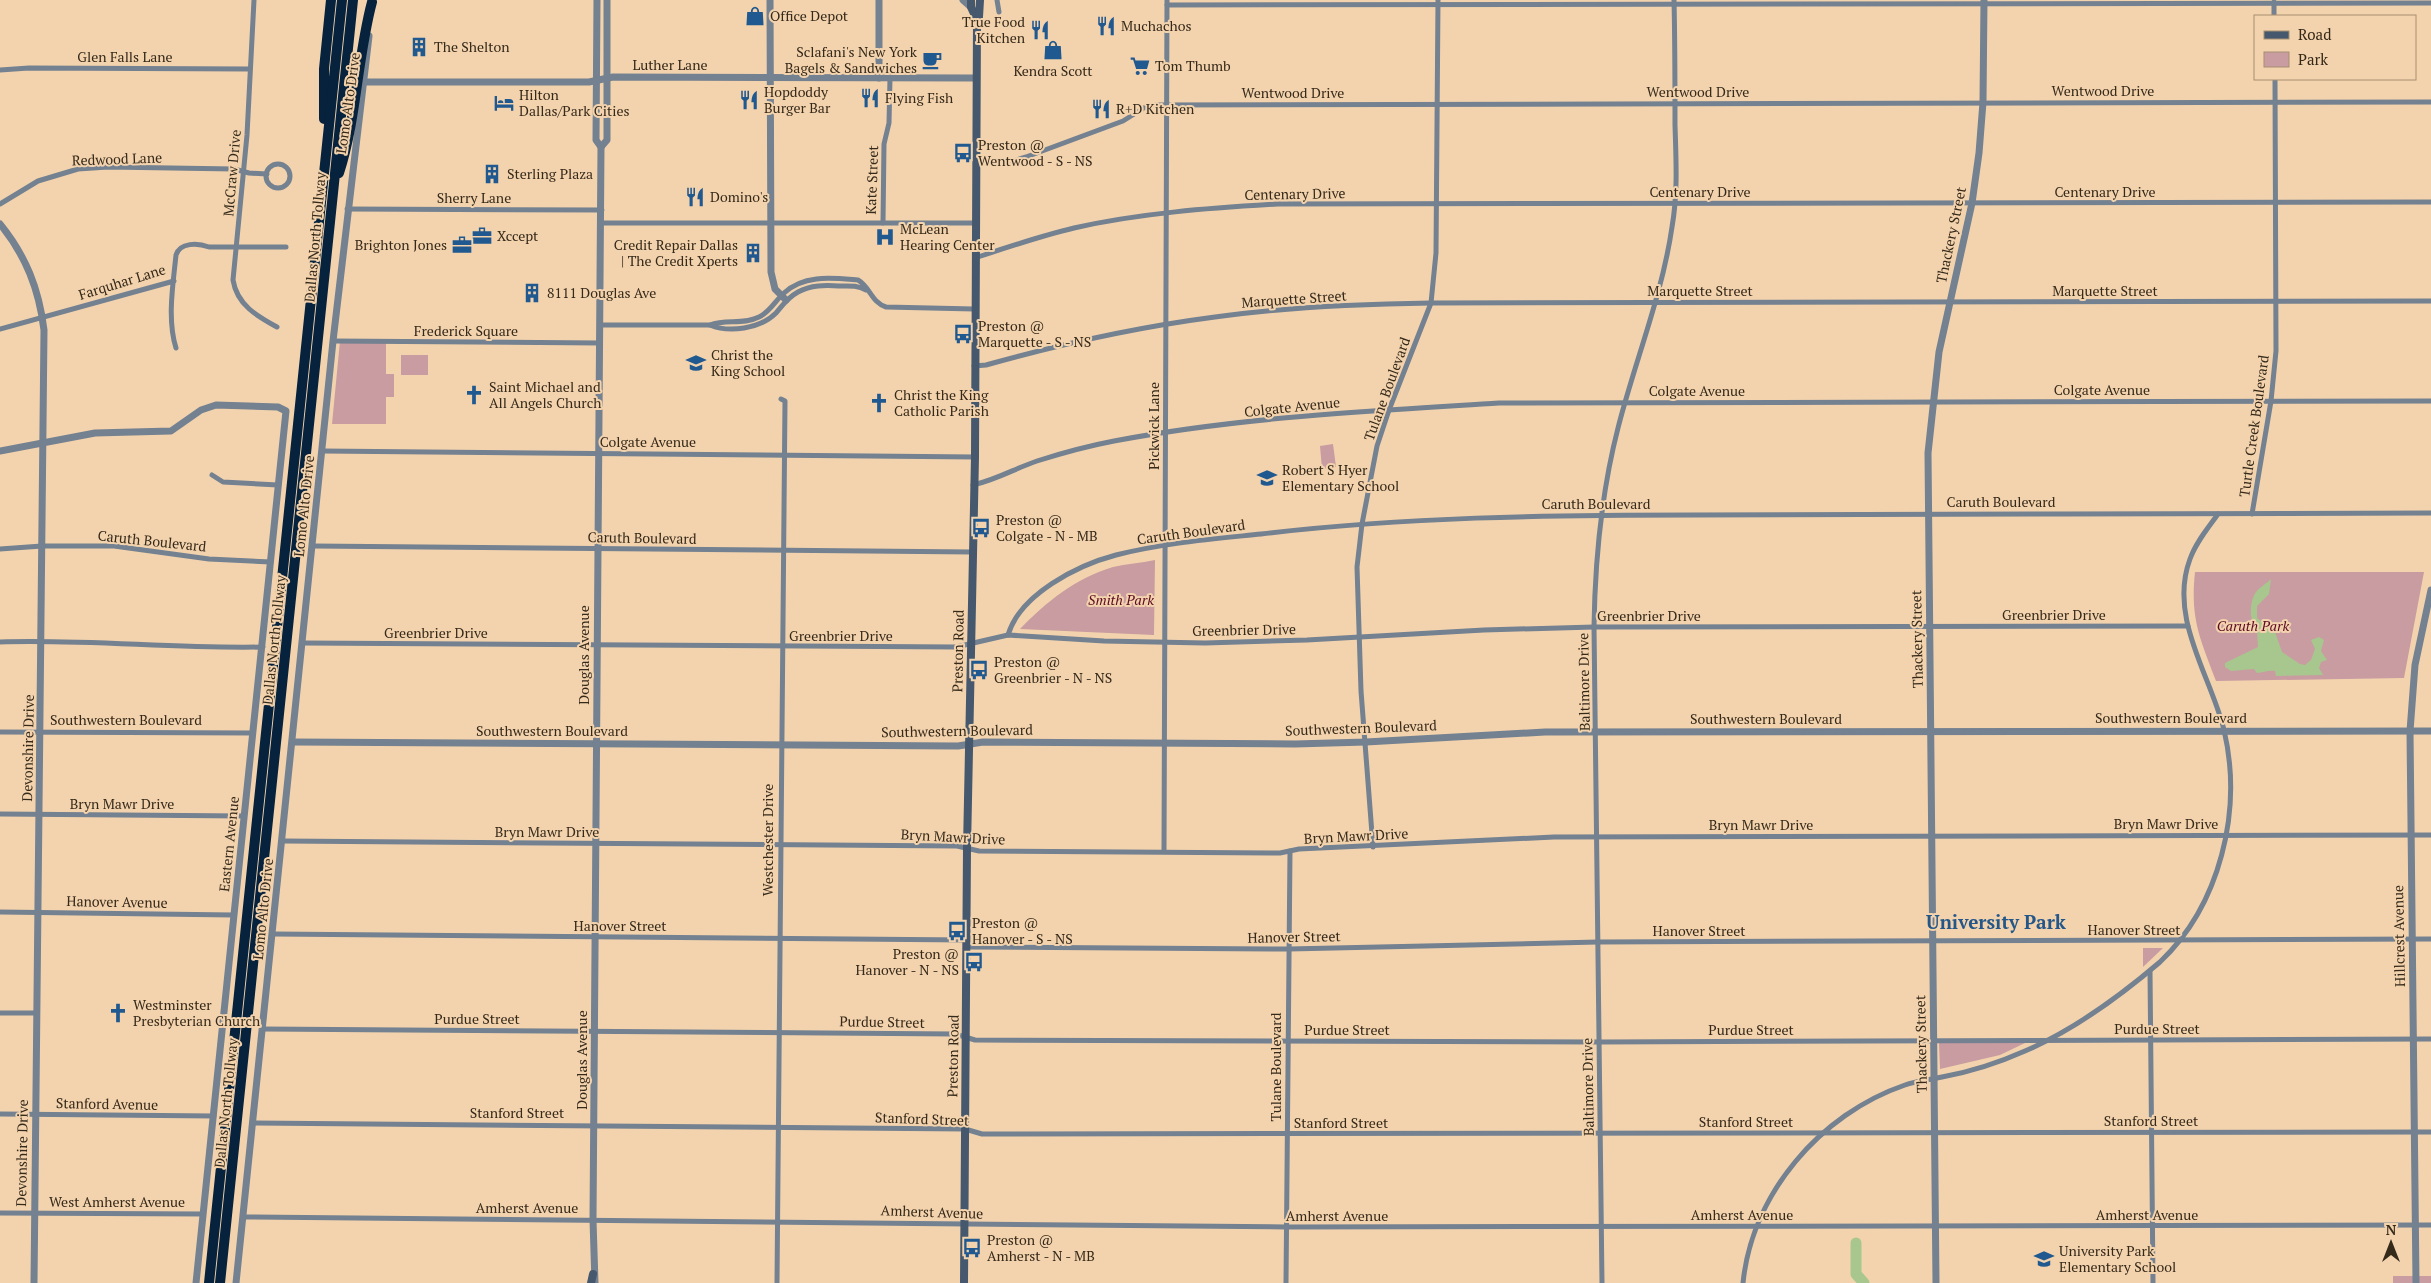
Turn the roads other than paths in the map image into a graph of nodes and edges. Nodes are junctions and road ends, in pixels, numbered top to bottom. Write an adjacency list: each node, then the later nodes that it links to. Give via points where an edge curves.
1 (254, 0): 25 (street, McCraw Drive)
2 (331, 0): 43 (highway, via 323,86)
3 (342, 0): 43 (highway, Dallas North Tollway)
4 (353, 0): 46 (highway, Dallas North Tollway)
5 (597, 0): 6 (street); 21 (street, Douglas Avenue)
6 (608, 0): 22 (street, Douglas Avenue)
7 (770, 0): 27 (street)
8 (879, 0): 28 (street)
9 (963, 0): 17 (street)
10 (980, 0): 24 (main road, Preston Road)
11 (998, 0): 20 (street)
12 (372, 1): 34 (street, Lomo Alto Drive); 46 (highway, via 364,29 343,160)
13 (1438, 2): 14 (street); 18 (street); 39 (street, Tulane Boulevard)
14 (1674, 2): 15 (street); 37 (street, Baltimore Drive)
15 (1984, 2): 16 (street); 35 (street, Thackery Street)
16 (2274, 2): 19 (street); 23 (street)
17 (971, 3): 24 (main road, Preston Road)
18 (1167, 3): 40 (street, Pickwick Lane)
19 (2431, 3)
20 (999, 12)
21 (596, 15): 22 (street); 33 (street, Douglas Avenue)
22 (607, 15): 31 (street, Douglas Avenue)
23 (2274, 15)
24 (978, 16): 30 (main road, Preston Road)
25 (249, 69): 26 (street, Glen Falls Lane); 44 (street, McCraw Drive)
26 (0, 70)
27 (770, 78): 28 (street, Luther Lane); 31 (street, Luther Lane); 57 (street)
28 (879, 78): 29 (street, Luther Lane)
29 (890, 78): 30 (street, Luther Lane); 58 (street, Kate Street, via 889,123 884,144)
30 (976, 78): 42 (main road, Preston Road)
31 (607, 79): 33 (street, Luther Lane); 41 (street, Douglas Avenue, via 607,140)
32 (2275, 80): 38 (street, Turtle Creek Boulevard)
33 (596, 81): 34 (street, Luther Lane); 41 (street, Douglas Avenue, via 596,140)
34 (364, 82): 53 (street, Lomo Alto Drive)
35 (1983, 102): 37 (street, Wentwood Drive); 38 (street, Wentwood Drive); 50 (street, Thackery Street)
36 (2431, 102): 38 (street, Wentwood Drive)
37 (1675, 103): 39 (street, Wentwood Drive); 49 (street, Baltimore Drive)
38 (2275, 103): 47 (street, Turtle Creek Boulevard)
39 (1437, 104): 40 (street, Wentwood Drive); 52 (street, Tulane Boulevard)
40 (1167, 105): 42 (street, Wentwood Drive, via 1146,106 1123,121 1010,162); 55 (street, Pickwick Lane)
41 (602, 147): 54 (street, Douglas Avenue)
42 (976, 163): 59 (main road, Preston Road)
43 (324, 164): 217 (highway, Dallas North Tollway)
44 (243, 172): 45 (street, Redwood Lane); 51 (street, Redwood Lane, via 234,169 78,169 38,181); 61 (street, McCraw Drive)
45 (267, 174): 45 (street, via 275,163 285,164 289,174 287,184 282,188 273,187)
46 (332, 193): 218 (highway, Dallas North Tollway)
47 (2276, 202): 48 (street, Centenary Drive); 50 (street, Centenary Drive); 71 (street, Turtle Creek Boulevard)
48 (2431, 202)
49 (1675, 203): 50 (street, Centenary Drive); 52 (street, Centenary Drive); 73 (street, Baltimore Drive)
50 (1972, 203): 70 (street, Thackery Street)
51 (0, 204)
52 (1437, 204): 55 (street, Centenary Drive, via 1278,204); 72 (street, Tulane Boulevard)
53 (347, 209): 54 (street, Sherry Lane); 80 (street, Lomo Alto Drive)
54 (602, 210): 56 (street, Douglas Avenue)
55 (1167, 214): 63 (street, Centenary Drive, via 1075,228); 76 (street, Pickwick Lane)
56 (602, 223): 57 (street); 77 (street, Douglas Avenue)
57 (771, 223): 58 (street); 68 (street, via 772,282)
58 (883, 223): 59 (street)
59 (975, 223): 63 (main road, Preston Road)
60 (0, 224): 75 (street, Devonshire Drive, via 30,271)
61 (236, 246): 62 (street, Farquhar Lane); 64 (street, Farquhar Lane, via 185,245 176,255); 78 (street, McCraw Drive, via 233,269 235,293 252,311)
62 (286, 247)
63 (974, 258): 74 (main road, Preston Road)
64 (174, 281): 75 (street, Farquhar Lane); 82 (street, via 171,334)
65 (803, 282): 66 (street); 67 (street, via 812,279 858,280); 68 (street)
66 (805, 288): 67 (street, via 855,286); 68 (street)
67 (866, 290): 74 (street, via 880,305 895,309)
68 (784, 298): 77 (street, via 770,318 754,326)
69 (2431, 301): 71 (street, Marquette Street)
70 (1949, 302): 71 (street, Marquette Street); 73 (street, Marquette Street); 87 (street, Thackery Street)
71 (2277, 302): 85 (street, Turtle Creek Boulevard)
72 (1430, 303): 73 (street, Marquette Street); 76 (street, Marquette Street, via 1278,310); 89 (street, Tulane Boulevard)
73 (1656, 303): 88 (street, Baltimore Drive)
74 (974, 309): 83 (main road, Preston Road)
75 (42, 318): 79 (street, Farquhar Lane); 91 (street, Devonshire Drive)
76 (1166, 324): 83 (street, Marquette Street); 90 (street, Pickwick Lane)
77 (600, 325): 81 (street, Douglas Avenue)
78 (278, 327)
79 (0, 329)
80 (333, 341): 81 (street, Frederick Square); 93 (street, Lomo Alto Drive)
81 (600, 343): 94 (street, Douglas Avenue)
82 (176, 348)
83 (974, 366): 96 (main road, Preston Road)
84 (781, 399): 95 (street, Westchester Drive, via 785,401)
85 (2271, 401): 86 (street, Colgate Avenue); 87 (street, Colgate Avenue); 103 (street, Turtle Creek Boulevard)
86 (2431, 401)
87 (1932, 402): 88 (street, Colgate Avenue); 101 (street, Thackery Street)
88 (1625, 403): 89 (street, Colgate Avenue, via 1499,403); 104 (street, Baltimore Drive)
89 (1389, 410): 90 (street, Colgate Avenue, via 1279,419); 105 (street, Tulane Boulevard, via 1377,446)
90 (1166, 434): 99 (street, Colgate Avenue, via 1072,451); 108 (street, Pickwick Lane)
91 (42, 442): 92 (street); 98 (street, Eastern Avenue, via 95,433 171,431 201,410 216,405 284,409); 106 (street, Devonshire Drive)
92 (0, 451)
93 (322, 451): 94 (street, Colgate Avenue); 107 (street, Lomo Alto Drive)
94 (599, 453): 95 (street, Colgate Avenue); 109 (street, Douglas Avenue)
95 (784, 454): 96 (street, Colgate Avenue); 111 (street, Westchester Drive)
96 (974, 456): 99 (main road, Preston Road)
97 (212, 475): 98 (street, via 223,482)
98 (278, 485): 113 (street, Eastern Avenue)
99 (973, 485): 112 (main road, Preston Road)
100 (2431, 513): 103 (street)
101 (1927, 514): 102 (street, Caruth Boulevard); 104 (street, Caruth Boulevard); 116 (street, Thackery Street)
102 (2218, 514): 103 (street, Turtle Creek Boulevard); 117 (street, via 2195,548 2186,571)
103 (2252, 514)
104 (1601, 515): 105 (street, Caruth Boulevard, via 1440,518); 118 (street, Baltimore Drive)
105 (1362, 524): 108 (street, Caruth Boulevard); 120 (street, Tulane Boulevard, via 1356,586)
106 (42, 546): 110 (street, Caruth Boulevard); 113 (street, Caruth Boulevard, via 114,546 210,559); 121 (street, Devonshire Drive)
107 (313, 546): 109 (street, Caruth Boulevard); 123 (street, Lomo Alto Drive)
108 (1165, 546): 119 (street, Caruth Boulevard, via 1114,556 1070,572 1025,607 1015,618); 124 (street, Pickwick Lane)
109 (597, 548): 111 (street, Caruth Boulevard); 126 (street, Douglas Avenue)
110 (0, 549)
111 (783, 550): 112 (street, Caruth Boulevard); 128 (street, Westchester Drive)
112 (972, 552): 125 (main road, Preston Road)
113 (271, 562): 127 (street, Eastern Avenue)
114 (2431, 590): 115 (street, Hillcrest Avenue)
115 (2427, 624): 130 (street, Hillcrest Avenue, via 2413,678)
116 (1929, 626): 117 (street, Greenbrier Drive); 118 (street, Greenbrier Drive); 135 (street, Thackery Street)
117 (2188, 626): 129 (street)
118 (1594, 627): 120 (street, Greenbrier Drive); 134 (street, Baltimore Drive)
119 (1008, 635): 124 (street, Greenbrier Drive); 125 (street, Greenbrier Drive)
120 (1358, 637): 124 (street, Greenbrier Drive); 139 (street, Tulane Boulevard)
121 (42, 641): 122 (street); 127 (street, via 192,648); 133 (street, Devonshire Drive)
122 (0, 642)
123 (303, 643): 126 (street, Greenbrier Drive); 137 (street, Lomo Alto Drive)
124 (1165, 643): 138 (street, Pickwick Lane)
125 (970, 644): 128 (street, Greenbrier Drive, via 956,648); 141 (main road, Preston Road)
126 (597, 645): 128 (street, Greenbrier Drive); 140 (street, Douglas Avenue)
127 (263, 647): 136 (street, Eastern Avenue)
128 (782, 647): 142 (street, Westchester Drive)
129 (2224, 731): 130 (street, Southwestern Boulevard); 135 (street, Southwestern Boulevard); 147 (street, via 2230,783)
130 (2410, 731): 131 (street, Southwestern Boulevard); 148 (street, Hillcrest Avenue)
131 (2431, 731)
132 (0, 732): 133 (street, Southwestern Boulevard)
133 (41, 732): 136 (street, Southwestern Boulevard); 144 (street, Devonshire Drive)
134 (1596, 732): 135 (street, Southwestern Boulevard); 139 (street, Southwestern Boulevard); 150 (street, Baltimore Drive)
135 (1930, 732): 146 (street, Thackery Street)
136 (253, 733): 145 (street, Eastern Avenue)
137 (292, 742): 140 (street, Southwestern Boulevard); 151 (street, Lomo Alto Drive)
138 (1164, 742): 139 (street, Southwestern Boulevard); 141 (street, Southwestern Boulevard); 156 (street, Pickwick Lane)
139 (1366, 742): 154 (street, Tulane Boulevard)
140 (596, 743): 142 (street, Southwestern Boulevard); 152 (street, Douglas Avenue)
141 (970, 744): 142 (street, Southwestern Boulevard); 155 (main road, Preston Road)
142 (781, 745): 153 (street, Westchester Drive)
143 (0, 814): 144 (street, Bryn Mawr Drive)
144 (39, 815): 145 (street, Bryn Mawr Drive); 159 (street, Devonshire Drive)
145 (244, 816): 160 (street, Eastern Avenue)
146 (1931, 836): 147 (street, Bryn Mawr Drive); 150 (street, Bryn Mawr Drive); 168 (street, Thackery Street)
147 (2226, 836): 148 (street, Bryn Mawr Drive); 166 (street, via 2210,889)
148 (2411, 836): 149 (street, Bryn Mawr Drive); 164 (street, Hillcrest Avenue)
149 (2431, 836)
150 (1596, 837): 154 (street, Bryn Mawr Drive, via 1515,838); 167 (street, Baltimore Drive)
151 (283, 841): 152 (street, Bryn Mawr Drive); 161 (street, Lomo Alto Drive)
152 (596, 843): 153 (street, Bryn Mawr Drive); 162 (street, Douglas Avenue)
153 (780, 845): 155 (street, Bryn Mawr Drive); 163 (street, Westchester Drive)
154 (1373, 847): 157 (street, Bryn Mawr Drive)
155 (967, 848): 156 (street, Bryn Mawr Drive); 169 (main road, Preston Road)
156 (1164, 851): 157 (street, Bryn Mawr Drive)
157 (1290, 851): 170 (street, Tulane Boulevard)
158 (0, 912): 159 (street, Hanover Avenue)
159 (39, 912): 160 (street, Hanover Avenue); 173 (street, Devonshire Drive)
160 (234, 915): 188 (street, Eastern Avenue)
161 (273, 934): 162 (street, Hanover Street); 174 (street, Lomo Alto Drive)
162 (595, 937): 163 (street, Hanover Street); 175 (street, Douglas Avenue)
163 (780, 938): 169 (street, Hanover Street); 176 (street, Westchester Drive)
164 (2412, 939): 165 (street, Hanover Street); 166 (street, Hanover Street); 179 (street, Hillcrest Avenue)
165 (2431, 939)
166 (2180, 941): 168 (street, Hanover Street); 171 (street)
167 (1598, 942): 168 (street, Hanover Street); 170 (street, Hanover Street); 184 (street, Baltimore Drive)
168 (1932, 943): 178 (street, Thackery Street)
169 (967, 944): 170 (street, Hanover Street); 177 (main road, Preston Road)
170 (1289, 949): 183 (street, Tulane Boulevard)
171 (2150, 971): 181 (street, via 2096,1012); 182 (street)
172 (0, 1013): 173 (street)
173 (37, 1013): 187 (street, Devonshire Drive)
174 (263, 1029): 175 (street, Purdue Street); 189 (street, Lomo Alto Drive)
175 (595, 1031): 176 (street, Purdue Street); 190 (street, Douglas Avenue)
176 (779, 1033): 177 (street, Purdue Street, via 955,1034); 191 (street, Westchester Drive)
177 (966, 1037): 183 (street, Purdue Street, via 975,1040); 192 (main road, Preston Road)
178 (1933, 1039): 181 (street, Purdue Street); 184 (street, Purdue Street); 185 (street, Thackery Street)
179 (2413, 1039): 180 (street, Purdue Street); 182 (street, Purdue Street); 193 (street, Hillcrest Avenue)
180 (2431, 1039)
181 (2048, 1040): 182 (street, Purdue Street); 185 (street, via 1987,1066)
182 (2150, 1040): 197 (street)
183 (1288, 1042): 184 (street, Purdue Street); 198 (street, Tulane Boulevard)
184 (1599, 1042): 199 (street, Baltimore Drive)
185 (1934, 1078): 195 (street, via 1884,1094); 196 (street, Thackery Street)
186 (0, 1114): 187 (street, Stanford Avenue)
187 (35, 1115): 188 (street, Stanford Avenue); 201 (street, Devonshire Drive)
188 (214, 1116): 202 (street, Eastern Avenue)
189 (252, 1123): 190 (street, Stanford Street); 203 (street, Lomo Alto Drive)
190 (594, 1125): 191 (street, Stanford Street); 204 (street, Douglas Avenue)
191 (778, 1127): 192 (street, Stanford Street); 205 (street, Westchester Drive)
192 (965, 1129): 198 (street, Stanford Street, via 982,1134); 206 (main road, Preston Road)
193 (2414, 1132): 194 (street, Stanford Street); 197 (street, Stanford Street); 207 (street, Hillcrest Avenue)
194 (2431, 1132)
195 (1822, 1133): 196 (street, Stanford Street); 199 (street, Stanford Street); 209 (street, via 1782,1180)
196 (1934, 1133): 197 (street, Stanford Street); 210 (street, Thackery Street)
197 (2152, 1133): 211 (street)
198 (1288, 1134): 199 (street, Stanford Street); 212 (street, Tulane Boulevard)
199 (1600, 1134): 213 (street, Baltimore Drive)
200 (0, 1213): 201 (street, West Amherst Avenue)
201 (34, 1213): 202 (street, West Amherst Avenue); 215 (street, Devonshire Drive)
202 (203, 1214): 216 (street, Eastern Avenue)
203 (243, 1217): 204 (street, Amherst Avenue); 219 (street, Lomo Alto Drive)
204 (593, 1220): 205 (street, Amherst Avenue); 214 (street, Douglas Avenue)
205 (778, 1221): 206 (street, Amherst Avenue); 221 (street, Westchester Drive)
206 (964, 1224): 212 (street, Amherst Avenue); 222 (main road, Preston Road)
207 (2415, 1225): 208 (street, Amherst Avenue); 211 (street, Amherst Avenue); 228 (street, Hillcrest Avenue)
208 (2431, 1225)
209 (1758, 1226): 210 (street, Amherst Avenue); 213 (street, Amherst Avenue); 225 (street)
210 (1936, 1226): 211 (street, Amherst Avenue); 226 (street, Thackery Street)
211 (2152, 1226): 227 (street)
212 (1287, 1227): 213 (street, Amherst Avenue); 223 (street, Tulane Boulevard)
213 (1601, 1227): 224 (street, Baltimore Drive)
214 (593, 1274): 220 (main road)
215 (34, 1283)
216 (196, 1283)
217 (209, 1283)
218 (220, 1283)
219 (236, 1283)
220 (593, 1283)
221 (778, 1283)
222 (964, 1283)
223 (1286, 1283)
224 (1602, 1283)
225 (1743, 1283)
226 (1936, 1283)
227 (2153, 1283)
228 (2416, 1283)

